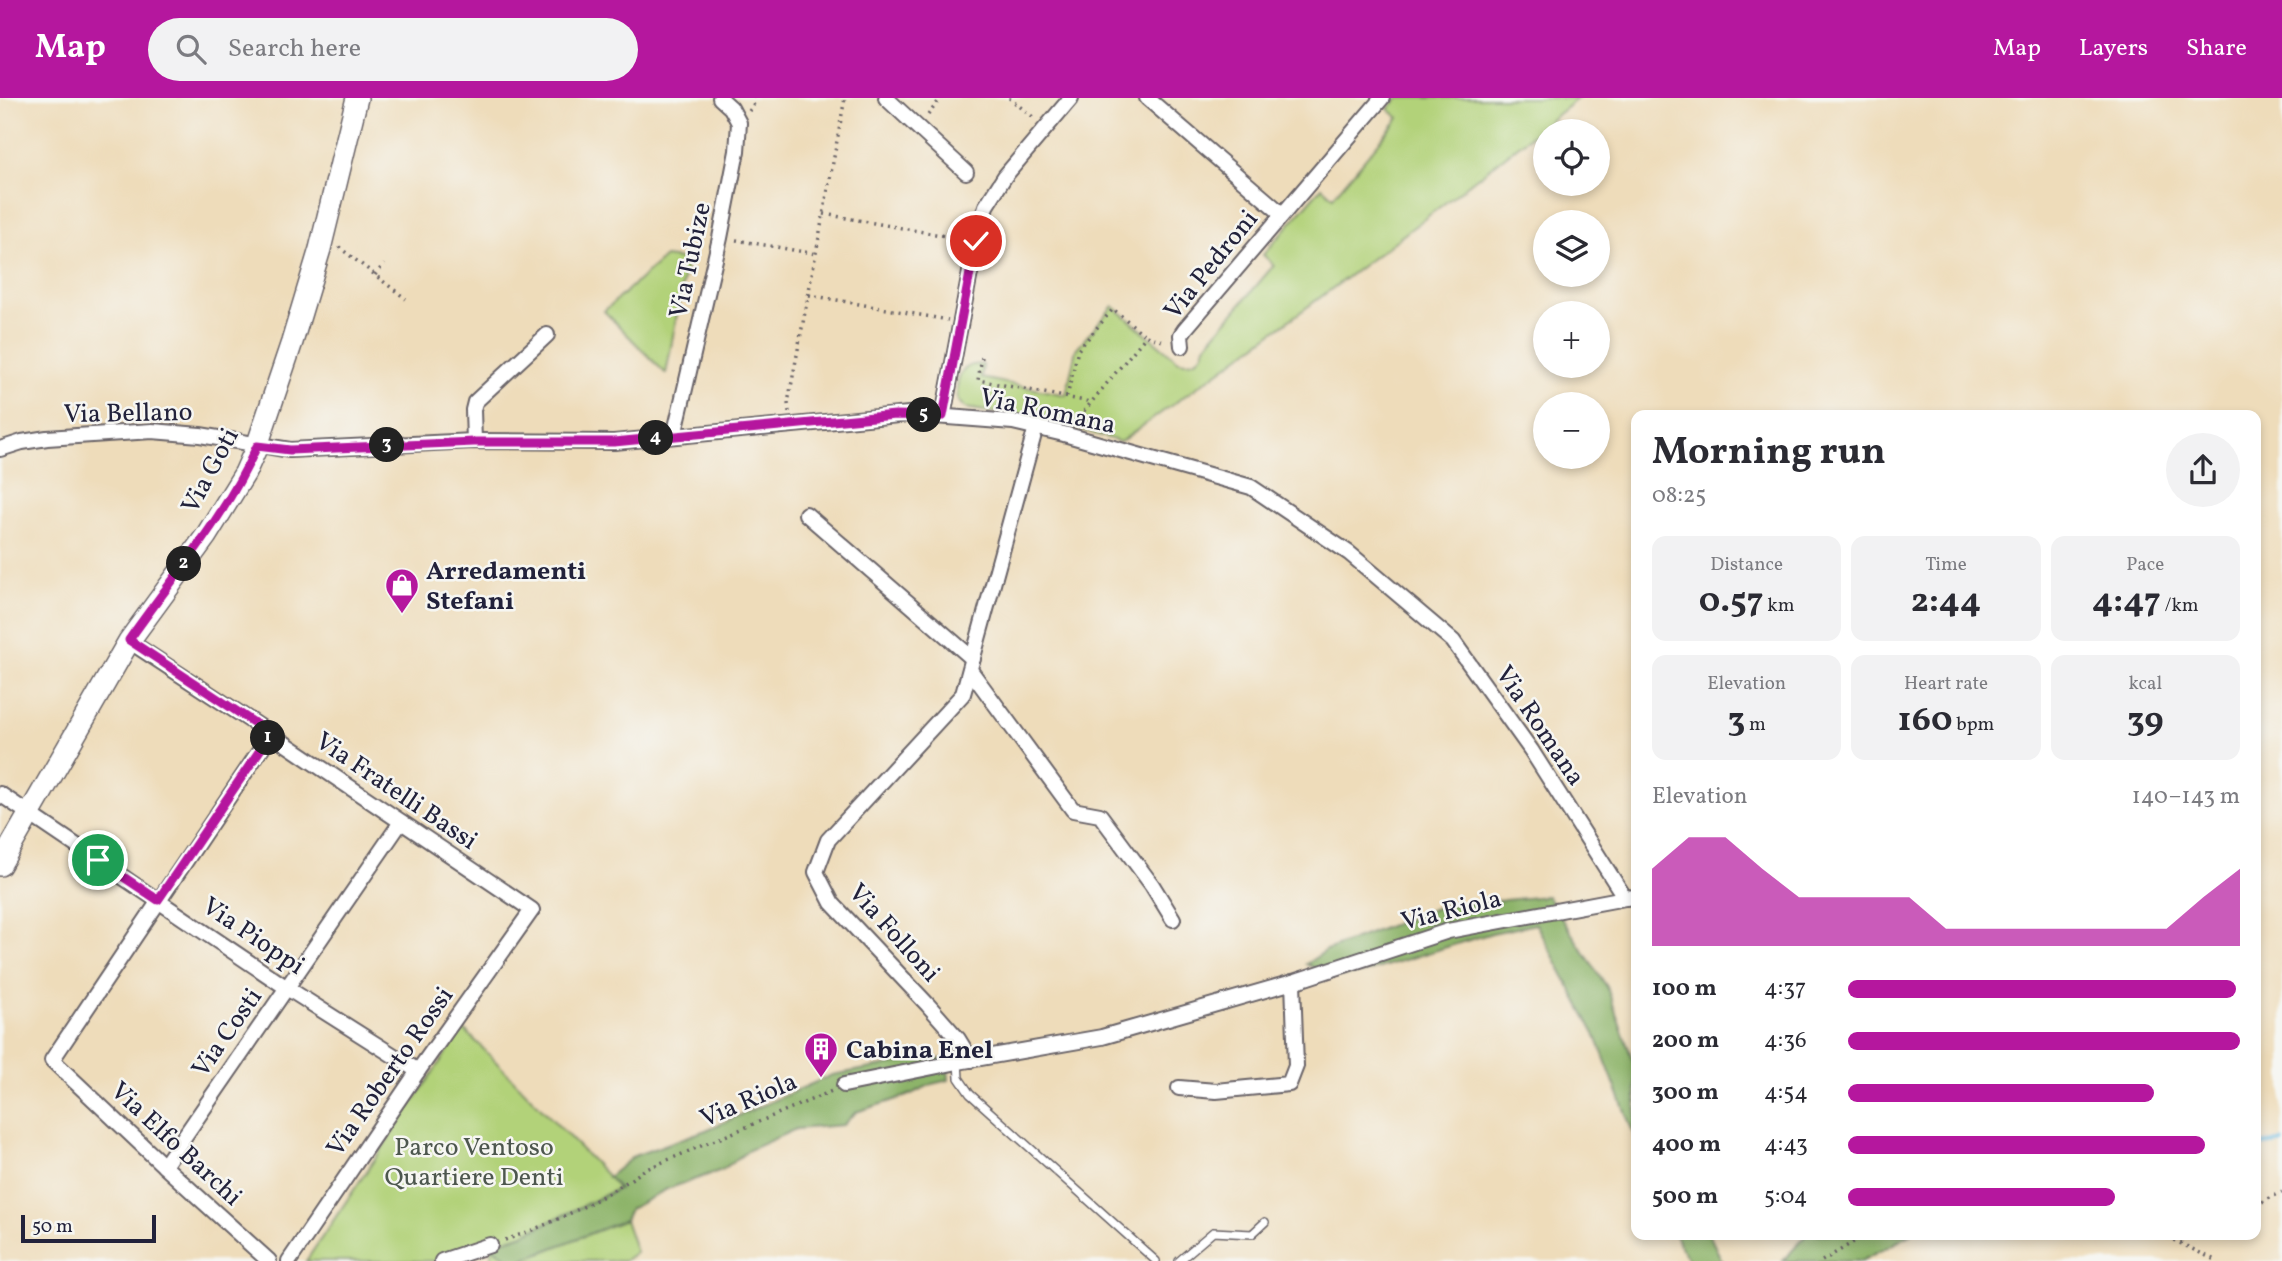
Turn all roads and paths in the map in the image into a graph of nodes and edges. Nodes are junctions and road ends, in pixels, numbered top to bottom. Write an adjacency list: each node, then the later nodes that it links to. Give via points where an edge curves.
1 (357, 98): 36 (street, Via Goti, via 316,262)
2 (720, 98): 15 (street, Via Tubize, via 739,124)
3 (845, 98): 13 (path)
4 (886, 98): 11 (street)
5 (941, 98): 11 (path)
6 (1009, 98): 10 (path)
7 (1071, 98): 10 (street)
8 (1147, 98): 14 (street, Via Pedroni)
9 (1382, 98): 14 (street, Via Pedroni)
10 (1046, 127): 17 (street, via 991,194)
11 (918, 128): 12 (street)
12 (966, 173)
13 (824, 214): 17 (path); 18 (path)
14 (1282, 214): 26 (street, Via Pedroni, via 1185,329)
15 (720, 238): 18 (path); 34 (street, Via Tubize)
16 (332, 241): 20 (path)
17 (976, 241): 23 (street)
18 (817, 254): 21 (path)
19 (384, 264): 20 (path)
20 (375, 275): 22 (path)
21 (809, 295): 23 (path); 31 (path, via 788,403)
22 (406, 299)
23 (960, 323): 30 (street)
24 (547, 335): 35 (street, via 475,402)
25 (1146, 336): 26 (path); 28 (path, via 1113,309 1076,353); 29 (path)
26 (1182, 346)
27 (982, 357): 28 (path, via 978,380)
28 (1067, 397): 29 (path)
29 (1091, 402): 33 (path)
30 (943, 416): 31 (street, Via Romana, via 895,415); 32 (street, Via Romana)
31 (790, 425): 34 (street, Via Romana)
32 (1036, 427): 33 (street, Via Romana); 40 (street, Via Folloni)
33 (1064, 434): 46 (street, Via Romana, via 1251,487 1349,553 1453,641)
34 (674, 436): 35 (street, Via Romana, via 614,442)
35 (474, 442): 36 (street, Via Romana, via 290,450)
36 (257, 446): 37 (street, Via Bellano, via 152,431 75,435); 39 (street, Via Goti, via 215,522)
37 (0, 449)
38 (806, 514): 40 (street)
39 (129, 640): 41 (street, Via Fratelli Bassi); 43 (street, Via Goti)
40 (971, 665): 49 (street, via 1073,810 1100,815); 52 (street, Via Folloni, via 963,694 828,840 816,872 832,903 958,1039)
41 (271, 734): 44 (street, Via Fratelli Bassi); 47 (street)
42 (0, 794): 43 (street, Via Pioppi)
43 (29, 813): 45 (street, Via Goti); 47 (street, Via Pioppi)
44 (401, 822): 48 (street, Via Fratelli Bassi); 51 (street, Via Costi)
45 (0, 865)
46 (1630, 898): 50 (street, Via Riola, via 1448,931)
47 (158, 900): 51 (street, Via Pioppi); 56 (street, Via Elfo Barchi, via 52,1060)
48 (532, 911): 53 (street, Via Roberto Rossi)
49 (1172, 919)
50 (1293, 982): 52 (street, Via Riola, via 1102,1037); 55 (street, via 1296,1066 1289,1084 1216,1091)
51 (287, 988): 53 (street, Via Pioppi); 56 (street, Via Costi)
52 (964, 1061): 54 (street, Via Riola); 66 (lane, via 959,1078 970,1094)
53 (418, 1071): 64 (street, Via Roberto Rossi)
54 (844, 1086): 62 (path, Via Riola, via 644,1170 619,1188 524,1234)
55 (1179, 1088)
56 (164, 1166): 63 (street, Via Elfo Barchi)
57 (2282, 1192): 58 (path)
58 (2261, 1202)
59 (1265, 1222): 67 (lane, via 1252,1234 1213,1232)
60 (1857, 1240): 68 (path)
61 (2173, 1240): 69 (path)
62 (490, 1245): 65 (street)
63 (268, 1261)
64 (289, 1261)
65 (442, 1261)
66 (1156, 1261)
67 (1179, 1261)
68 (1822, 1261)
69 (2217, 1261)

